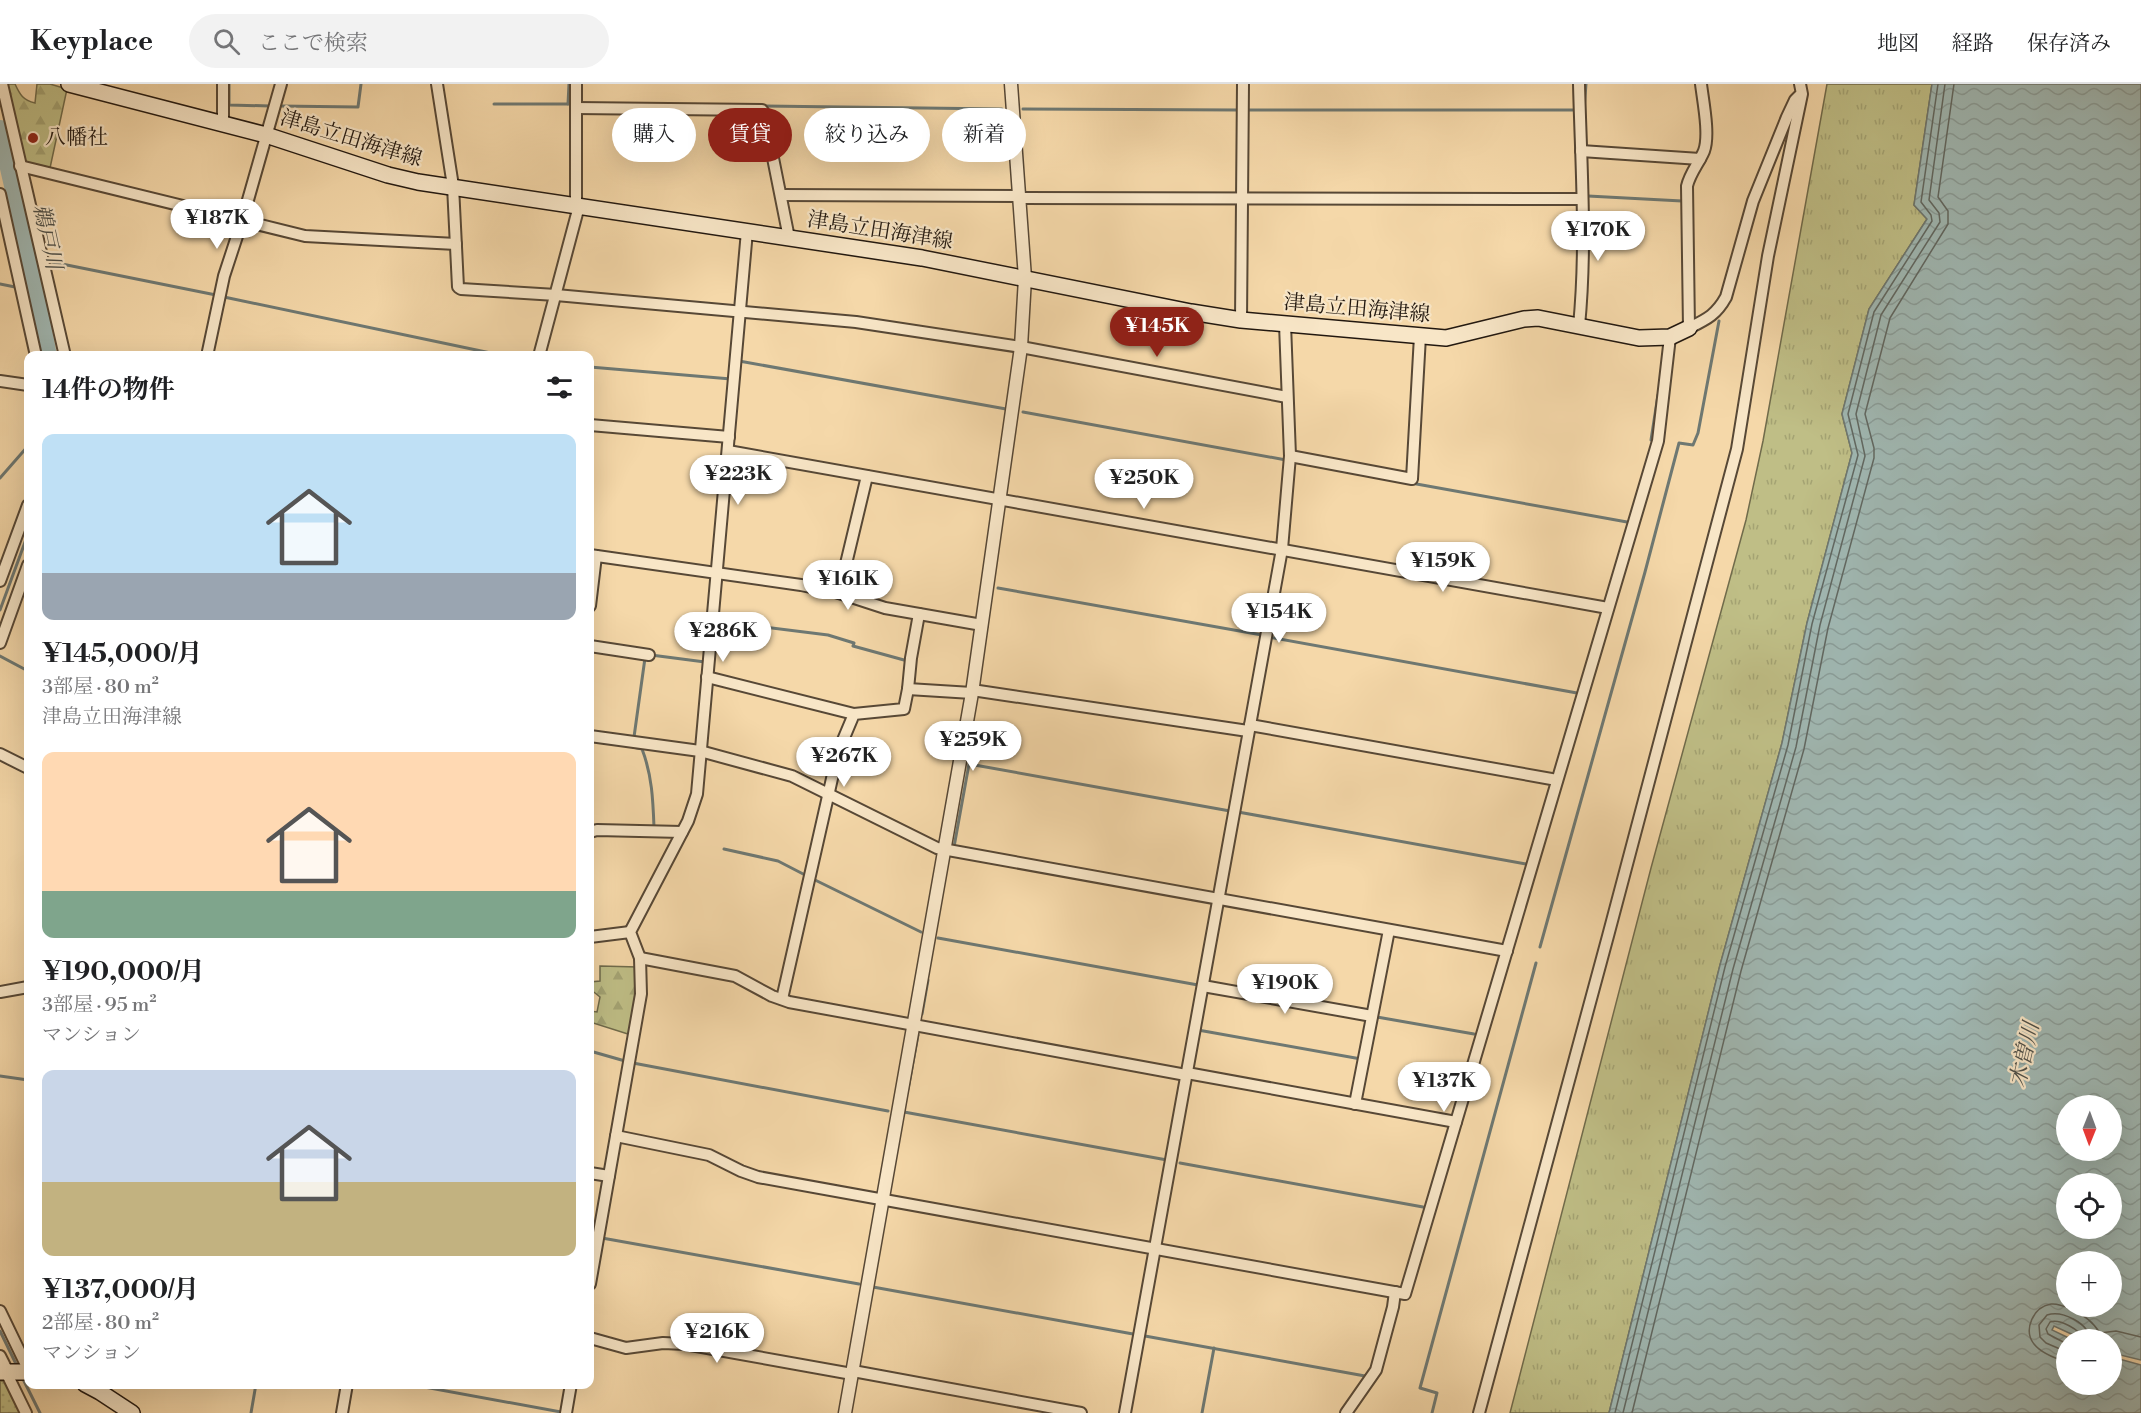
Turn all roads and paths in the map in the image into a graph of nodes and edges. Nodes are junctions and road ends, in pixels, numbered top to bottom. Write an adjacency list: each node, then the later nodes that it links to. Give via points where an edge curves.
1 (2, 84): 17 (street)
2 (69, 84): 13 (main road, 津島立田海津線)
3 (223, 84): 13 (street)
4 (281, 84): 14 (street)
5 (437, 84): 18 (street)
6 (576, 84): 12 (street)
7 (1011, 84): 21 (street)
8 (1243, 84): 22 (street)
9 (1578, 84): 15 (street)
10 (1701, 84): 16 (street, via 1705,149)
11 (1801, 89): 35 (street, via 1753,201 1726,297 1719,310); 119 (street, via 1768,256 1737,449)
12 (576, 108): 19 (street, via 762,110); 24 (street)
13 (223, 123): 14 (main road, 津島立田海津線)
14 (266, 135): 18 (main road, 津島立田海津線, via 388,175); 25 (street)
15 (1581, 151): 16 (street); 23 (street)
16 (1700, 159): 35 (street, via 1687,186)
17 (20, 166): 25 (street); 40 (street)
18 (453, 186): 24 (main road, 津島立田海津線); 28 (street)
19 (781, 195): 21 (street); 27 (street)
20 (0, 197): 39 (street)
21 (1020, 197): 22 (street); 29 (street)
22 (1242, 199): 23 (street); 32 (street)
23 (1582, 200): 34 (street)
24 (578, 205): 26 (main road, 津島立田海津線); 30 (street)
25 (242, 221): 28 (street, via 305,236); 41 (street, via 224,276)
26 (747, 231): 27 (main road, 津島立田海津線); 31 (street)
27 (789, 238): 29 (main road, 津島立田海津線)
28 (456, 244): 30 (street, via 461,289)
29 (1025, 278): 32 (main road, 津島立田海津線); 38 (street)
30 (556, 295): 31 (street); 42 (street)
31 (741, 312): 38 (street, via 856,322); 47 (street)
32 (1241, 320): 33 (main road, 津島立田海津線)
33 (1285, 324): 36 (main road, 津島立田海津線); 45 (street)
34 (1579, 326): 36 (main road, 津島立田海津線, via 1538,318 1446,338); 37 (main road, 津島立田海津線, via 1640,338)
35 (1689, 327): 37 (main road, 津島立田海津線)
36 (1420, 336): 49 (street, via 1412,479)
37 (1670, 337): 59 (street, via 1658,441)
38 (1021, 347): 45 (street); 51 (street)
39 (35, 351)
40 (66, 351)
41 (208, 351)
42 (540, 351)
43 (0, 381): 44 (street)
44 (24, 384)
45 (1287, 398): 49 (street)
46 (594, 425): 47 (street)
47 (729, 437): 48 (street)
48 (728, 451): 50 (street); 55 (street)
49 (1290, 456): 53 (street)
50 (867, 476): 51 (street); 58 (street)
51 (1001, 499): 53 (street); 61 (street)
52 (24, 523): 57 (street)
53 (1282, 549): 59 (street); 69 (street)
54 (594, 556): 55 (street)
55 (717, 573): 58 (street); 65 (street)
56 (24, 580): 62 (street)
57 (0, 581)
58 (839, 593): 60 (street)
59 (1608, 608): 74 (street)
60 (919, 614): 61 (street); 66 (street)
61 (982, 625): 67 (street)
62 (0, 643)
63 (594, 647): 64 (street)
64 (649, 655)
65 (707, 677): 68 (street); 71 (street)
66 (908, 689): 67 (street); 68 (street, via 904,709)
67 (972, 691): 69 (street); 78 (street)
68 (854, 714): 75 (street, via 838,752)
69 (1249, 728): 74 (street); 79 (street)
70 (594, 737): 71 (street)
71 (700, 751): 75 (street, via 792,776); 77 (street, via 698,794)
72 (0, 754): 73 (street)
73 (24, 766)
74 (1557, 780): 83 (street)
75 (828, 794): 78 (street); 88 (street)
76 (594, 831): 77 (street)
77 (682, 832): 81 (street)
78 (944, 849): 79 (street); 90 (street)
79 (1219, 899): 80 (street); 85 (street)
80 (1389, 930): 83 (street); 89 (street)
81 (630, 932): 82 (street); 84 (street)
82 (594, 936)
83 (1507, 951): 93 (street)
84 (640, 958): 88 (street, via 735,976); 94 (street, via 641,994)
85 (1203, 986): 89 (street); 91 (street)
86 (24, 988): 87 (street)
87 (0, 992)
88 (782, 999): 90 (street)
89 (1372, 1016): 92 (street)
90 (912, 1026): 91 (street); 97 (street)
91 (1186, 1074): 92 (street); 98 (street)
92 (1356, 1104): 93 (street)
93 (1456, 1122): 100 (street, via 1405,1294)
94 (616, 1136): 96 (street); 97 (street, via 709,1155 758,1177)
95 (594, 1174): 96 (street)
96 (609, 1176): 99 (street)
97 (882, 1198): 98 (street); 107 (street)
98 (1156, 1248): 100 (street); 117 (street)
99 (594, 1261)
100 (1395, 1292): 118 (street, via 1376,1370)
101 (0, 1311): 104 (street)
102 (594, 1339): 107 (street, via 626,1348 685,1344)
103 (0, 1356): 106 (street)
104 (24, 1362)
105 (24, 1370): 106 (main road)
106 (6, 1372): 111 (street)
107 (852, 1373): 115 (street); 116 (street)
108 (94, 1389): 112 (main road)
109 (346, 1389): 113 (street)
110 (570, 1389): 114 (street)
111 (26, 1413)
112 (132, 1413)
113 (342, 1413)
114 (566, 1413)
115 (845, 1413)
116 (1081, 1413)
117 (1125, 1413)
118 (1346, 1413)
119 (1479, 1413)

